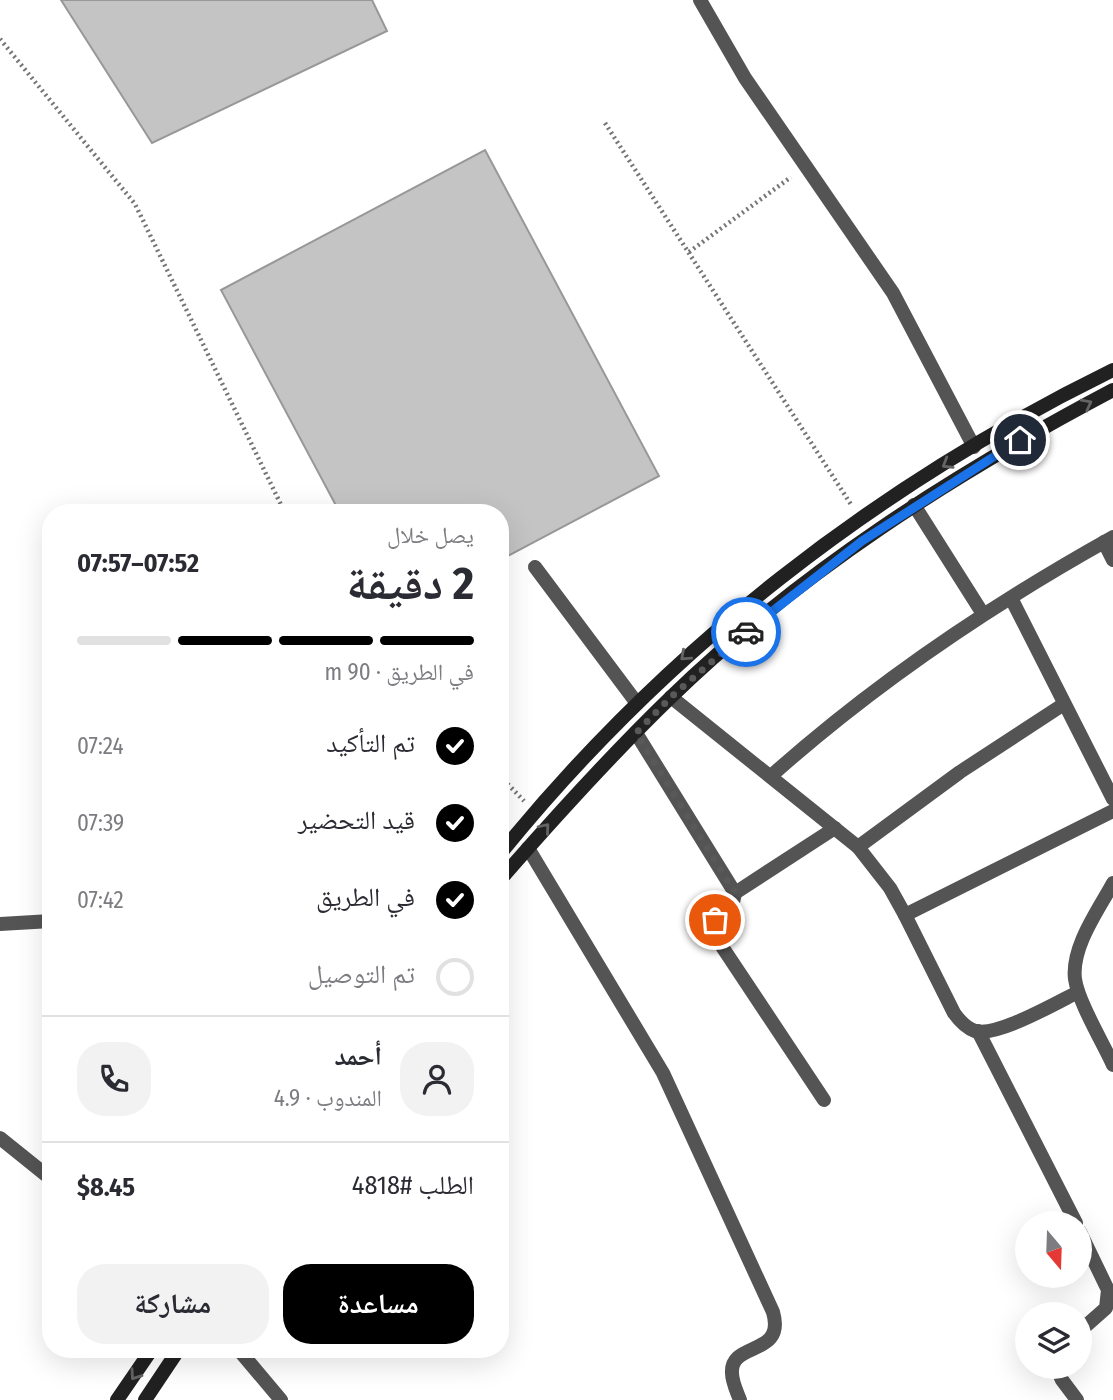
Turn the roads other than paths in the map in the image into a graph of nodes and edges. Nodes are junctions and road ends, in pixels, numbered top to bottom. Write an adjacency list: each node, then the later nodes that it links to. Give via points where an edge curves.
1 (700, 0): 4 (street, via 745,78 893,293)
2 (1113, 370): 4 (main road)
3 (1113, 390): 5 (main road, one-way to 3)
4 (974, 447): 12 (main road, one-way to 12, via 860,518 734,613)
5 (914, 505): 10 (street); 11 (main road, via 795,591)
6 (1109, 540): 7 (street); 9 (street)
7 (1113, 560)
8 (535, 567): 12 (street)
9 (1011, 598): 10 (street); 13 (street)
10 (983, 614): 15 (street, via 880,686)
11 (671, 697): 14 (main road); 15 (street)
12 (636, 702): 19 (main road)
13 (1064, 704): 16 (street); 20 (street)
14 (636, 733): 21 (main road, one-way to 14); 24 (street)
15 (771, 776): 18 (street)
16 (1113, 799)
17 (1113, 811): 25 (street)
18 (835, 828): 20 (street); 24 (street)
19 (509, 843)
20 (858, 847): 25 (street)
21 (528, 848): 22 (main road); 44 (street, via 663,1073 773,1312 774,1334 733,1363)
22 (509, 870)
23 (1113, 883): 28 (street, via 1080,950)
24 (735, 893): 31 (street, via 732,906 712,926 715,936)
25 (905, 915): 29 (street, via 954,1013)
26 (42, 922): 27 (street)
27 (0, 924)
28 (1077, 992): 29 (street, via 1000,1027); 30 (street)
29 (978, 1031): 34 (street)
30 (1113, 1065)
31 (824, 1100)
32 (0, 1138): 33 (street)
33 (42, 1172)
34 (1070, 1211)
35 (1092, 1257): 36 (street, via 1108,1290 1106,1308)
36 (1092, 1320)
37 (146, 1358): 41 (main road, one-way to 41)
38 (173, 1358): 42 (main road)
39 (246, 1358): 43 (street)
40 (1062, 1379): 45 (street)
41 (117, 1400)
42 (145, 1400)
43 (281, 1400)
44 (740, 1400)
45 (1077, 1400)

